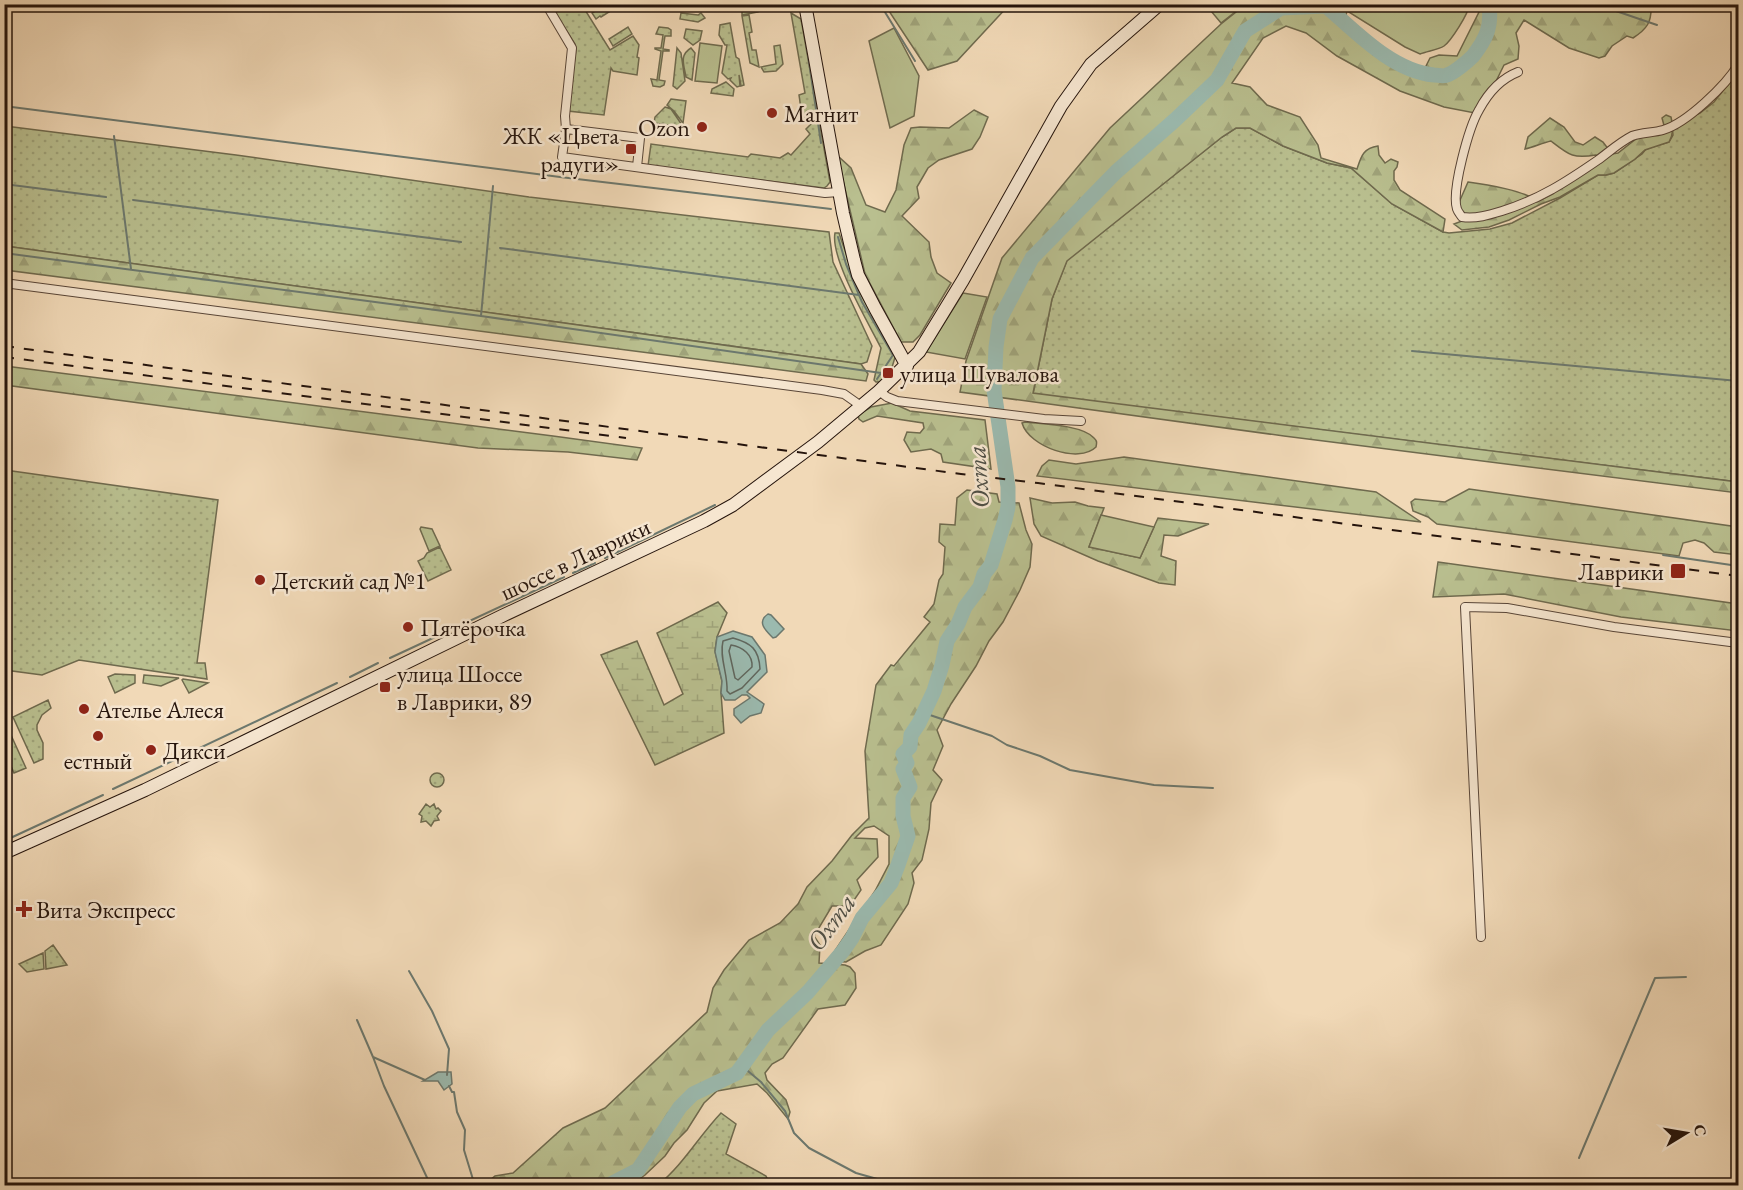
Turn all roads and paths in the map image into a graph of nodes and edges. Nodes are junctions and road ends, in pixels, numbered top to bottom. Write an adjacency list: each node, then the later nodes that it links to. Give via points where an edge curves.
1 (546, 4): 6 (street, via 572,48)
2 (805, 4): 8 (street)
3 (1160, 4): 10 (street, шоссе в Лаврики, via 1091,64 1060,106 963,280 920,352)
4 (1738, 65): 5 (street, via 1698,109 1664,130 1633,136 1530,201 1489,215 1462,217 1457,211 1457,184 1477,112 1505,77)
5 (1518, 72)
6 (566, 129): 7 (street, via 640,138); 7 (street, via 562,157)
7 (637, 167): 8 (street)
8 (838, 192): 10 (street, via 858,275)
9 (4, 284): 12 (street, via 822,390 844,394)
10 (907, 366): 11 (street, шоссе в Лаврики)
11 (879, 392): 12 (street, шоссе в Лаврики); 13 (street, via 897,401)
12 (861, 406): 15 (street, шоссе в Лаврики, via 733,505 704,522 145,790)
13 (1080, 421)
14 (1738, 643): 16 (street, via 1507,608 1465,607)
15 (4, 853)
16 (1481, 937)

